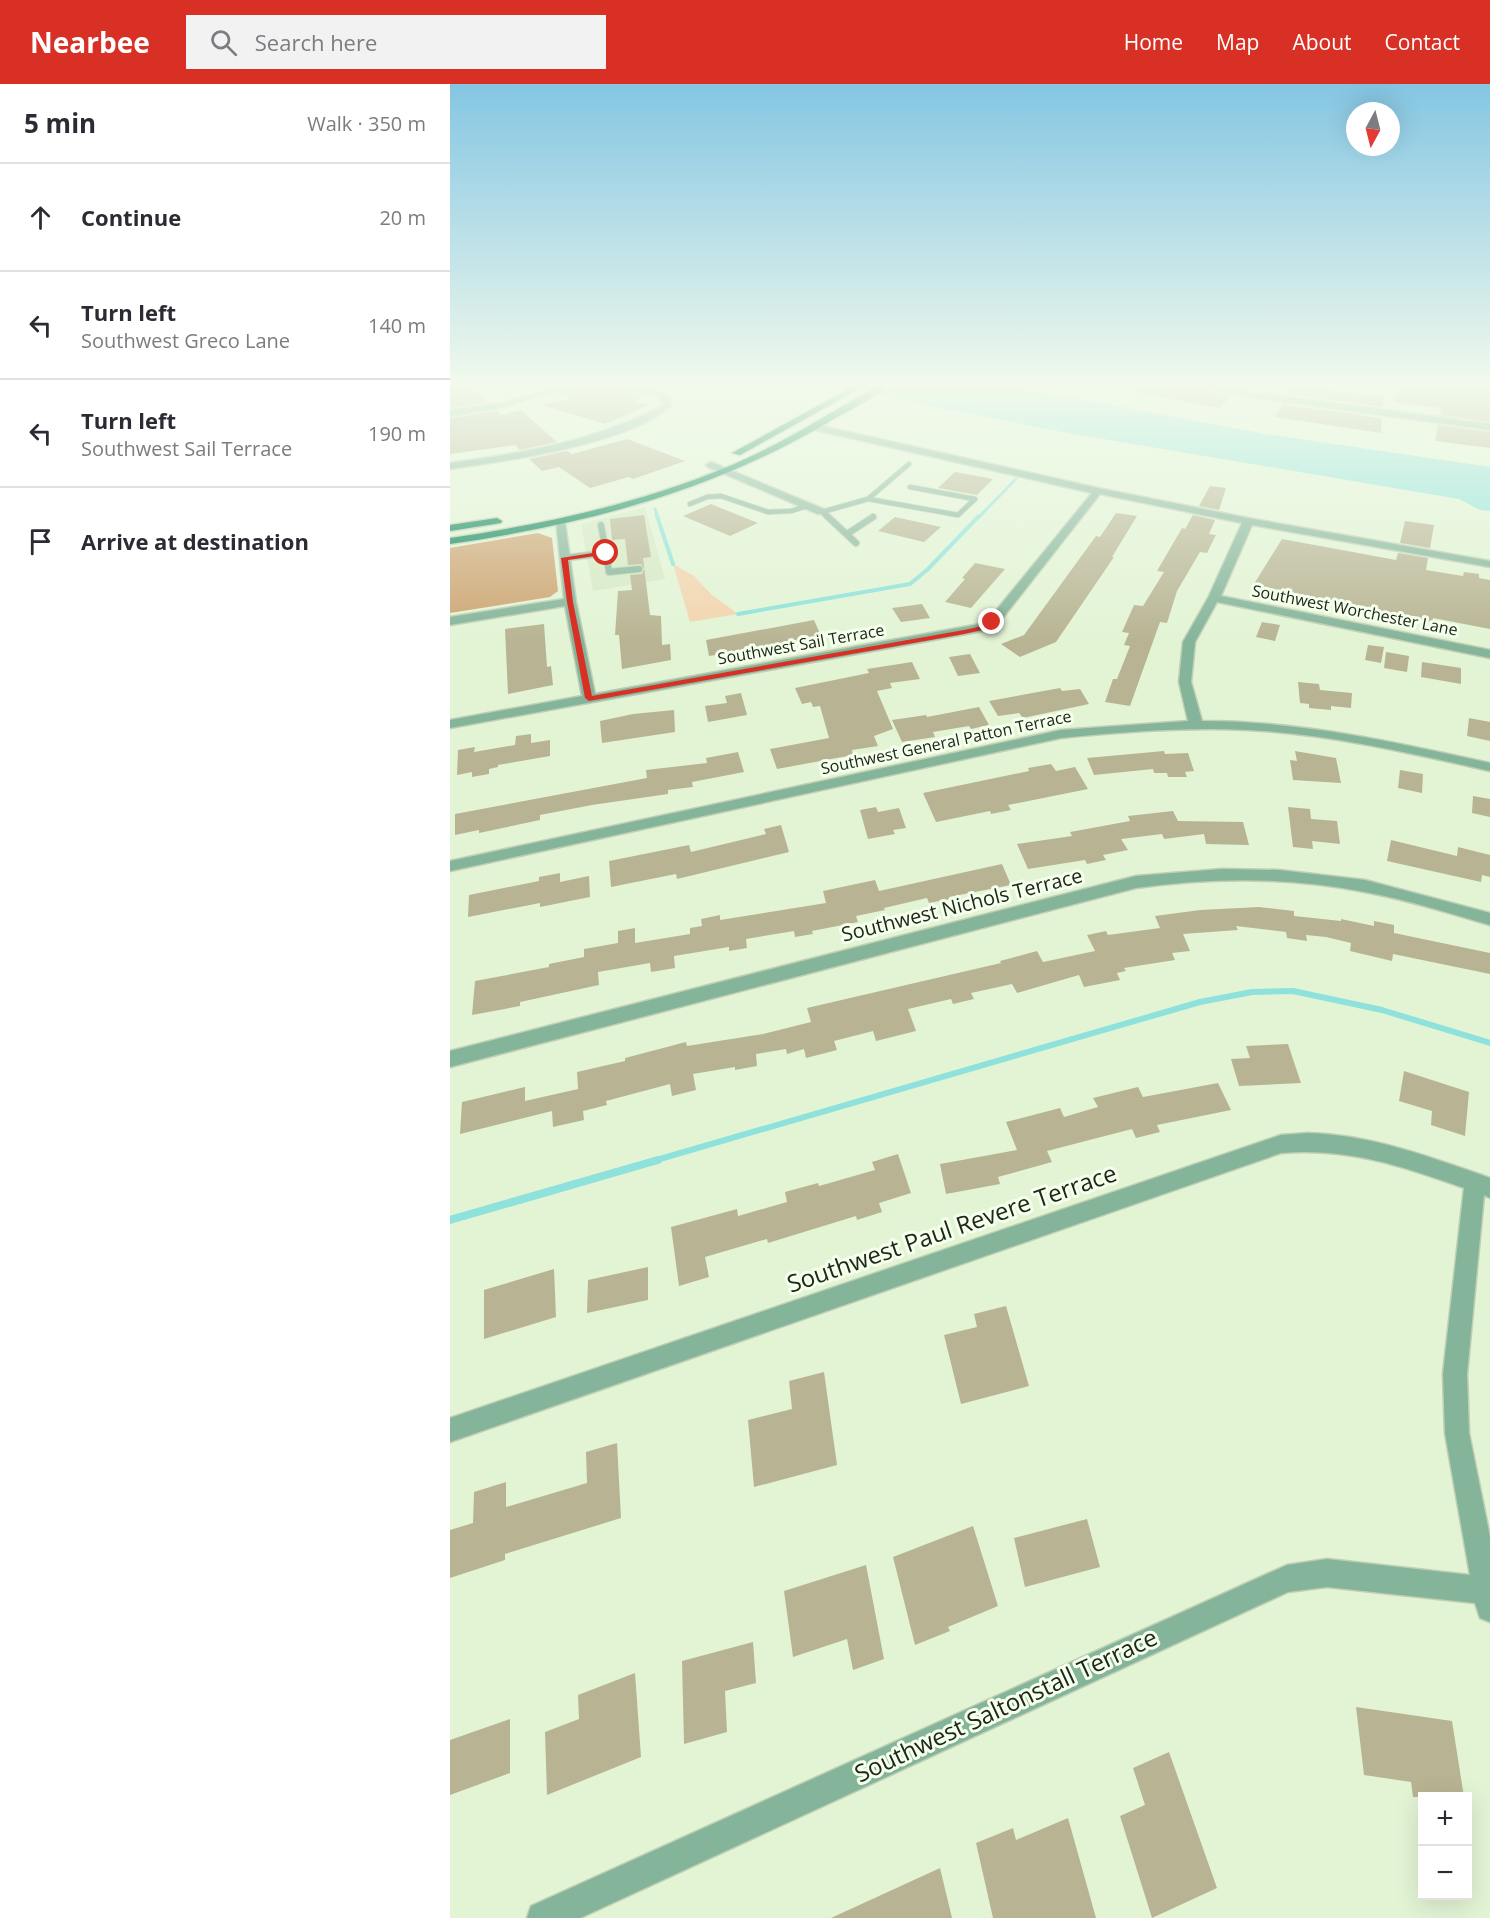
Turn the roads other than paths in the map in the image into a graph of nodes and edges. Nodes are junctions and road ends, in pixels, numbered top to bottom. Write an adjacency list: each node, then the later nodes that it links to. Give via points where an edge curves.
1 (728, 471): 4 (main road)
2 (902, 471): 7 (lane)
3 (1006, 471): 6 (street)
4 (725, 472): 9 (street); 14 (main road)
5 (910, 487): 7 (lane, via 975,499 958,516)
6 (1098, 491): 13 (street); 28 (street, Southwest Sail Terrace, via 998,616 984,627)
7 (868, 499): 10 (lane)
8 (690, 504): 9 (lane, via 716,495 764,513 797,511)
9 (807, 506): 10 (street)
10 (822, 512): 17 (lane)
11 (873, 517): 17 (lane)
12 (512, 518): 16 (main road)
13 (1248, 521): 22 (street); 24 (street)
14 (560, 522): 18 (main road); 21 (street)
15 (601, 525): 20 (lane)
16 (450, 528)
17 (847, 534): 19 (lane)
18 (450, 541)
19 (856, 543)
20 (606, 553): 21 (lane); 23 (lane, via 609,572)
21 (564, 558): 25 (street)
22 (1490, 564)
23 (639, 569)
24 (1214, 598): 27 (street, Southwest Worchester Lane); 30 (street, via 1189,642 1185,682)
25 (570, 602): 26 (street); 28 (street)
26 (450, 621)
27 (1490, 654)
28 (589, 698): 29 (street, Southwest Sail Terrace)
29 (450, 724)
30 (1196, 724): 31 (street, Southwest General Patton Terrace, via 1353,737); 32 (street, Southwest General Patton Terrace, via 1061,734)
31 (1490, 767)
32 (450, 866)
33 (1490, 919): 34 (street, Southwest Nichols Terrace, via 1368,887 1304,877 1236,873 1179,876 1125,885)
34 (450, 1059)
35 (1483, 1186): 36 (street, Southwest Paul Revere Terrace, via 1358,1146 1316,1140 1281,1144); 37 (street, via 1455,1374 1457,1433)
36 (450, 1430)
37 (1488, 1600): 38 (street, Southwest Saltonstall Terrace, via 1347,1575 1287,1579)
38 (543, 1918)

